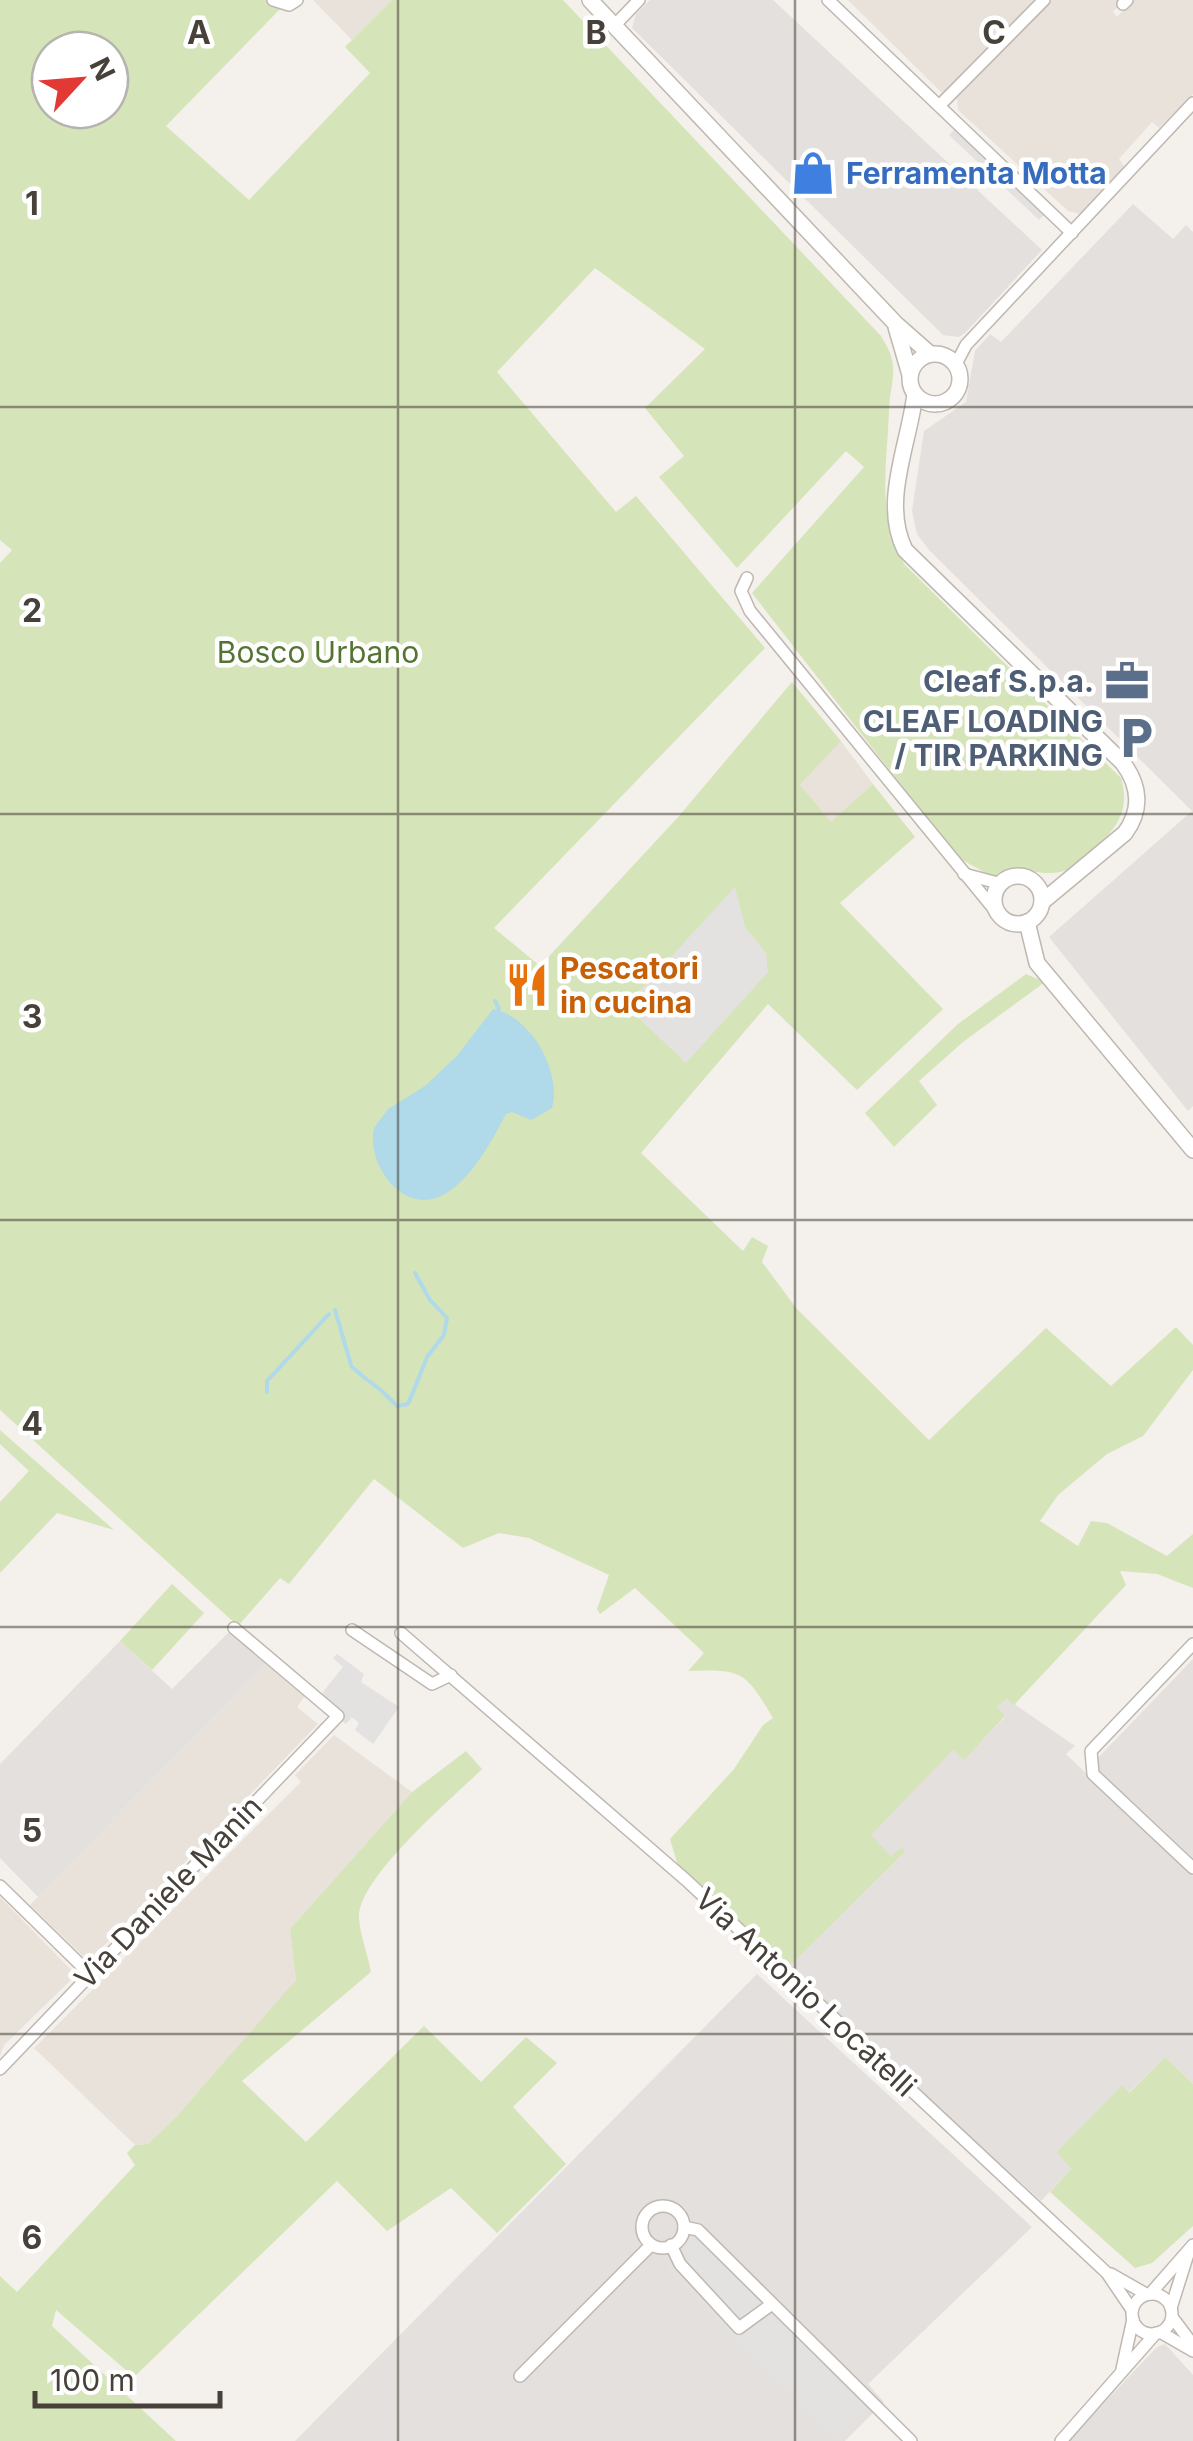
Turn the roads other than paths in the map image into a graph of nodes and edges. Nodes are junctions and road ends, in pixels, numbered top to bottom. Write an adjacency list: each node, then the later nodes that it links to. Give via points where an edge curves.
1 (296, 0): 6 (street)
2 (590, 0): 7 (street)
3 (639, 0): 7 (street)
4 (828, 0): 9 (street)
5 (1044, 0): 9 (street)
6 (276, 3)
7 (614, 26): 11 (street)
8 (1193, 102): 10 (street)
9 (940, 106): 10 (street)
10 (1072, 233): 13 (street, via 966,345)
11 (895, 324): 12 (street); 14 (street)
12 (929, 353): 13 (street); 14 (street)
13 (956, 364): 16 (street, via 958,391)
14 (910, 375): 15 (street)
15 (914, 394): 16 (street); 17 (street)
16 (933, 405): 17 (street)
17 (909, 440): 20 (street, via 894,499 905,550 1135,782 1130,828)
18 (748, 578): 19 (street, via 741,591 750,610)
19 (962, 874): 22 (street); 24 (street)
20 (1074, 874): 21 (street); 23 (street)
21 (1035, 882): 22 (street, via 1016,876); 23 (street)
22 (998, 884): 24 (street, via 993,902)
23 (1042, 902): 25 (street)
24 (1002, 918): 25 (street); 26 (street)
25 (1027, 922): 26 (street)
26 (1034, 956): 27 (street)
27 (1193, 1150)
28 (234, 1628): 35 (street, Via Daniele Manin, via 338,1716)
29 (352, 1630): 32 (street, via 432,1684)
30 (401, 1633): 32 (street, Via Antonio Locatelli)
31 (1193, 1644): 33 (street, via 1092,1751 1090,1765)
32 (452, 1674): 41 (street, Via Antonio Locatelli, via 686,1880)
33 (1193, 1868)
34 (0, 1886): 35 (street)
35 (90, 1974): 36 (street, Via Daniele Manin)
36 (0, 2069)
37 (684, 2228): 38 (street); 39 (street, via 673,2208 647,2212 643,2230); 43 (street, via 698,2230)
38 (671, 2245): 39 (street); 43 (street, via 680,2264 739,2328)
39 (650, 2246): 48 (street)
40 (1191, 2248): 42 (street); 44 (street)
41 (1108, 2273): 42 (street, Via Antonio Locatelli); 45 (street, Via Antonio Locatelli)
42 (1148, 2294): 44 (street, via 1167,2300); 45 (street)
43 (772, 2304): 50 (street)
44 (1171, 2312): 46 (street); 47 (street)
45 (1132, 2315): 46 (street, via 1144,2332); 49 (street)
46 (1158, 2333): 47 (street); 49 (street)
47 (1193, 2348)
48 (520, 2376)
49 (1118, 2378): 51 (street)
50 (911, 2441)
51 (1061, 2441)

